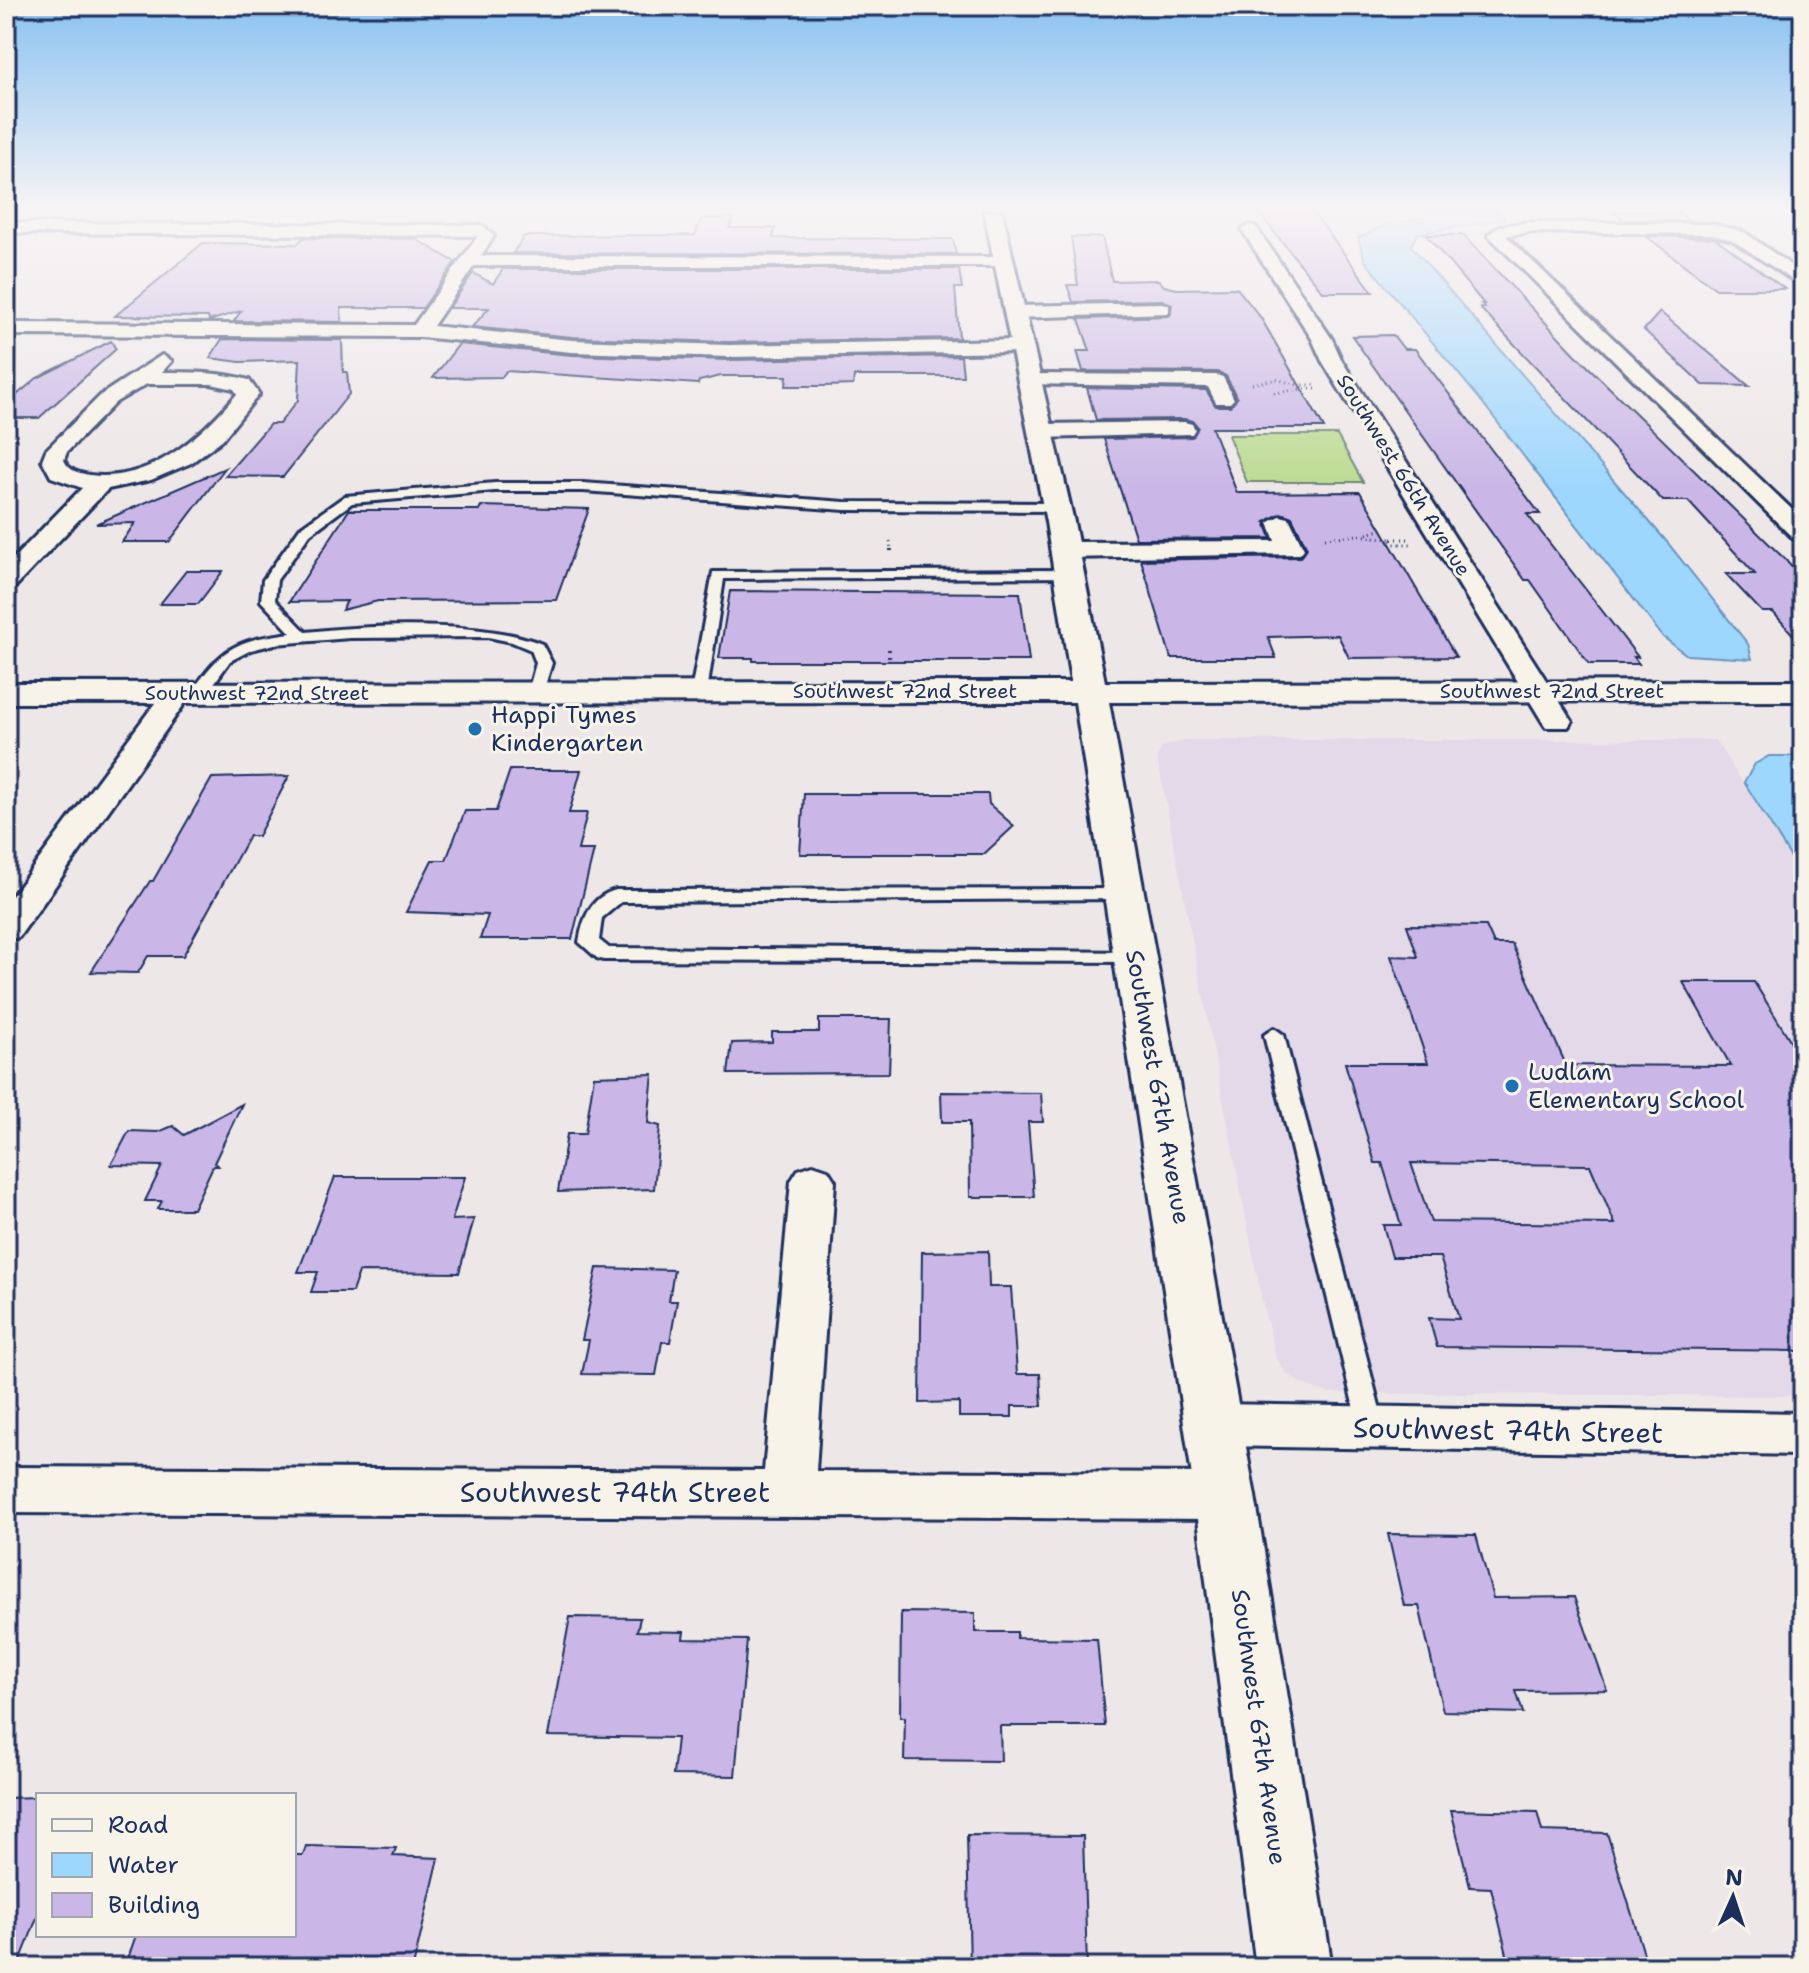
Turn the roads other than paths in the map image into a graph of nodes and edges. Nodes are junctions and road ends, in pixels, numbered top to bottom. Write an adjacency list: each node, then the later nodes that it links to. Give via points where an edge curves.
1 (440, 303): 9 (street)
2 (1012, 303): 5 (main road, Southwest 67th Avenue)
3 (1296, 303): 29 (street, Southwest 66th Avenue)
4 (1565, 303): 19 (street)
5 (1013, 309): 6 (street); 10 (main road, Southwest 67th Avenue)
6 (1162, 309)
7 (6, 329): 8 (street)
8 (197, 330): 9 (street); 11 (street)
9 (420, 331): 10 (street, via 675,350)
10 (1021, 346): 12 (main road, Southwest 67th Avenue)
11 (143, 378): 16 (street, via 109,398 57,450 53,460 60,472); 16 (street, via 226,380 242,384 248,394 215,434 183,458 143,475)
12 (1029, 380): 13 (street, via 1216,381); 15 (main road, Southwest 67th Avenue)
13 (1223, 399)
14 (1184, 429): 15 (street)
15 (1041, 431): 17 (main road, Southwest 67th Avenue)
16 (100, 483): 21 (street)
17 (1056, 507): 20 (main road, Southwest 67th Avenue); 22 (lane, via 845,506 583,487 495,487 349,499 305,531 270,580 268,601)
18 (1280, 523): 20 (street, via 1291,549)
19 (1803, 534)
20 (1067, 562): 25 (lane, via 718,575); 28 (main road, Southwest 67th Avenue)
21 (6, 581)
22 (302, 636): 24 (lane, via 488,633 516,638 537,647 544,663); 27 (lane, via 226,657)
23 (1803, 691): 29 (main road, Southwest 72nd Street)
24 (536, 692): 25 (main road, Southwest 72nd Street); 27 (main road, Southwest 72nd Street)
25 (699, 692): 28 (main road, Southwest 72nd Street)
26 (6, 693): 27 (main road, Southwest 72nd Street)
27 (188, 693): 32 (street)
28 (1092, 705): 29 (main road, Southwest 72nd Street); 32 (main road, Southwest 72nd Street); 33 (main road, Southwest 67th Avenue)
29 (1549, 706): 30 (main road, Southwest 72nd Street)
30 (1803, 720)
31 (6, 722): 32 (main road, Southwest 72nd Street)
32 (156, 722): 34 (street)
33 (1126, 895): 35 (main road, Southwest 67th Avenue); 35 (lane, via 616,896 593,916 589,942 604,954)
34 (6, 929)
35 (1136, 956): 38 (main road, Southwest 67th Avenue)
36 (1274, 1035): 39 (lane)
37 (813, 1181): 42 (street)
38 (1213, 1425): 39 (street, Southwest 74th Street); 43 (main road, Southwest 67th Avenue)
39 (1372, 1429): 40 (street, Southwest 74th Street)
40 (1803, 1434)
41 (6, 1490): 42 (street, Southwest 74th Street)
42 (788, 1493): 43 (street, Southwest 74th Street)
43 (1225, 1496): 44 (main road, Southwest 67th Avenue)
44 (1294, 1967)

